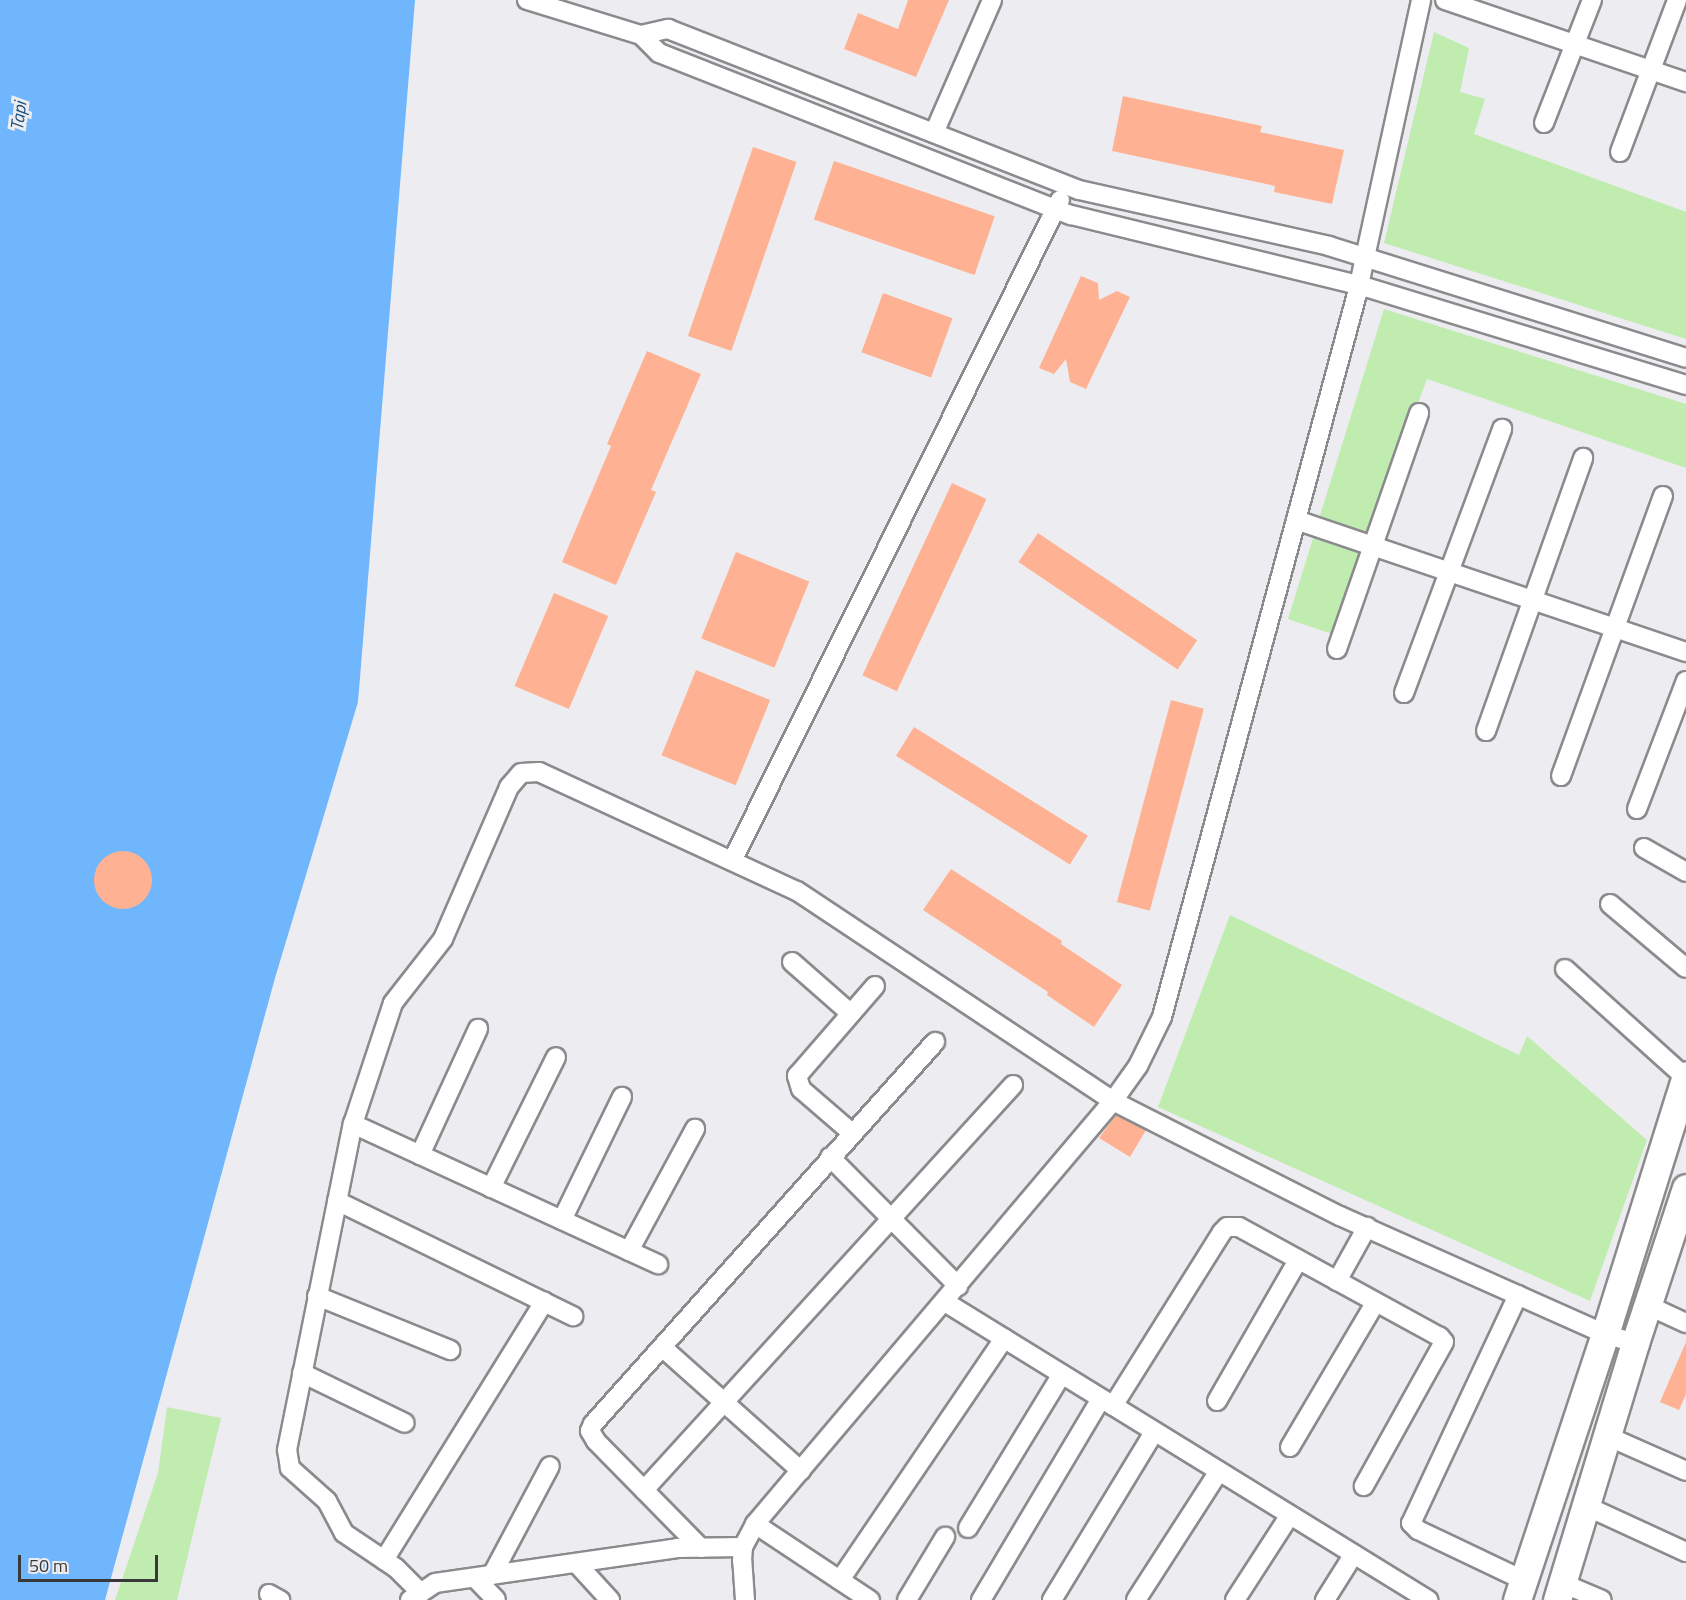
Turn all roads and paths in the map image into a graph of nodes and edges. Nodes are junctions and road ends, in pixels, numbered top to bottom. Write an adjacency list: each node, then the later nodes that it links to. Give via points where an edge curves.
1 (527, 0): 7 (street)
2 (992, 0): 12 (street)
3 (1421, 0): 16 (street)
4 (1445, 0): 8 (street)
5 (1592, 0): 8 (street)
6 (1677, 0): 9 (street)
7 (641, 35): 12 (street, via 668,29); 15 (street, via 659,53)
8 (1574, 44): 9 (street); 11 (street)
9 (1651, 70): 10 (street); 13 (street)
10 (1686, 82)
11 (1544, 123)
12 (934, 133): 14 (street)
13 (1620, 152)
14 (1066, 184): 15 (street); 16 (street, via 1329,246)
15 (1056, 210): 17 (street); 37 (street)
16 (1365, 259): 17 (street); 18 (street)
17 (1359, 285): 19 (street); 24 (street)
18 (1686, 358)
19 (1686, 385)
20 (1419, 413): 25 (street)
21 (1502, 429): 26 (street)
22 (1584, 458): 27 (street)
23 (1663, 496): 28 (street)
24 (1296, 520): 25 (street); 51 (street, via 1162,1017 1138,1066)
25 (1371, 545): 26 (street); 29 (street)
26 (1449, 572): 27 (street); 32 (street)
27 (1535, 599): 28 (street); 33 (street)
28 (1614, 626): 30 (street); 34 (street)
29 (1337, 649)
30 (1686, 652)
31 (1686, 681): 35 (street)
32 (1404, 693)
33 (1486, 731)
34 (1561, 776)
35 (1637, 809)
36 (1644, 848): 38 (street)
37 (732, 861): 51 (street, via 797,891); 52 (street, via 539,772 521,773 508,787 443,939 393,1003)
38 (1686, 872)
39 (1610, 904): 41 (street)
40 (792, 962): 44 (street)
41 (1686, 968)
42 (1565, 969): 48 (street)
43 (875, 986): 44 (street)
44 (850, 1013): 54 (street, via 797,1076 801,1089)
45 (478, 1029): 55 (street)
46 (935, 1042): 54 (street)
47 (556, 1057): 57 (street)
48 (1686, 1076): 76 (street)
49 (1013, 1086): 60 (street)
50 (622, 1097): 61 (street)
51 (1113, 1101): 62 (street); 67 (street)
52 (353, 1124): 55 (street); 59 (street)
53 (695, 1129): 63 (street)
54 (852, 1132): 56 (street)
55 (420, 1155): 57 (street)
56 (830, 1157): 60 (street); 79 (street)
57 (491, 1188): 61 (street)
58 (1686, 1188): 73 (street)
59 (337, 1201): 69 (street); 70 (street)
60 (893, 1217): 67 (street); 84 (street)
61 (562, 1220): 63 (street)
62 (1367, 1227): 66 (street); 68 (street)
63 (629, 1251): 65 (street)
64 (1298, 1260): 66 (street); 83 (street); 85 (street, via 1239,1227 1227,1227)
65 (658, 1264)
66 (1337, 1281): 72 (street)
67 (958, 1286): 71 (street)
68 (1518, 1295): 76 (street); 109 (street, via 1412,1523)
69 (317, 1296): 80 (street); 81 (street)
70 (544, 1302): 74 (street); 105 (street)
71 (945, 1302): 77 (street); 91 (street)
72 (1375, 1303): 89 (street); 94 (street, via 1440,1337 1444,1346)
73 (1647, 1305): 75 (street); 78 (street)
74 (573, 1316)
75 (1686, 1323)
76 (1605, 1334): 78 (street); 109 (street)
77 (1004, 1339): 82 (street); 108 (street)
78 (1635, 1343): 88 (street)
79 (662, 1347): 84 (street); 95 (street, via 590,1431)
80 (450, 1350)
81 (302, 1373): 86 (street); 105 (street, via 287,1450 290,1468 327,1501 344,1533)
82 (1062, 1374): 85 (street); 99 (street)
83 (1217, 1401)
84 (724, 1402): 91 (street); 95 (street)
85 (1107, 1402): 87 (street); 118 (street)
86 (405, 1424)
87 (1154, 1432): 92 (street); 119 (street)
88 (1607, 1436): 93 (street); 96 (street)
89 (1290, 1447)
90 (550, 1466): 107 (street)
91 (801, 1470): 98 (street)
92 (1219, 1471): 97 (street); 120 (street)
93 (1686, 1471)
94 (1364, 1486)
95 (644, 1490): 102 (street)
96 (1586, 1506): 103 (street); 110 (street)
97 (1290, 1515): 104 (street); 121 (street)
98 (755, 1524): 101 (street); 108 (street)
99 (968, 1528)
100 (945, 1537): 117 (street)
101 (744, 1547): 102 (street); 115 (street)
102 (701, 1548): 106 (street, via 677,1548)
103 (1686, 1552)
104 (1354, 1554): 112 (street); 122 (street)
105 (384, 1560): 111 (street)
106 (577, 1564): 107 (street); 114 (street)
107 (484, 1576): 111 (street, via 435,1583); 113 (street)
108 (843, 1589): 116 (street)
109 (1520, 1590)
110 (1560, 1592): 123 (street)
111 (416, 1596)
112 (1422, 1598)
113 (496, 1600)
114 (610, 1600)
115 (745, 1600)
116 (870, 1600)
117 (907, 1600)
118 (981, 1600)
119 (1052, 1600)
120 (1136, 1600)
121 (1235, 1600)
122 (1325, 1600)
123 (1602, 1600)

